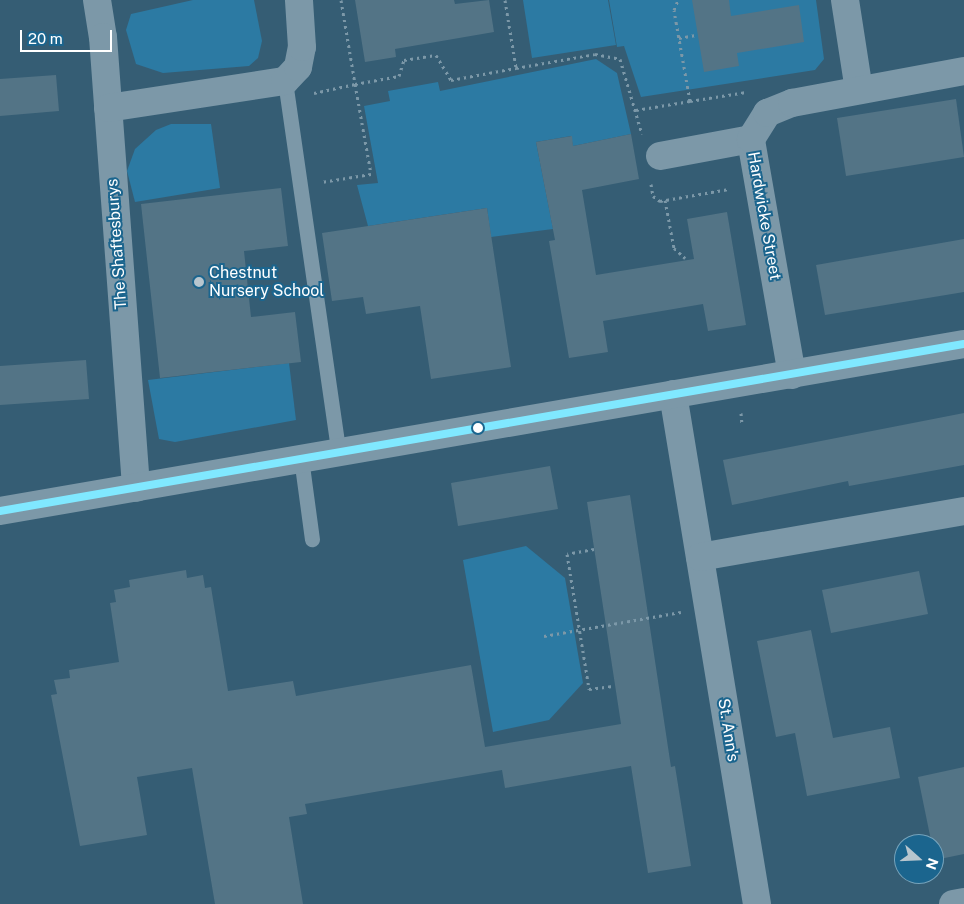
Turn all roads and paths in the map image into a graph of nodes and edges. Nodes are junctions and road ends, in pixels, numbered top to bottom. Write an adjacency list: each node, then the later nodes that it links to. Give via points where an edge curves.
1 (97, 0): 16 (street, The Shaftesburys)
2 (299, 0): 12 (street, via 301,53)
3 (341, 0): 11 (path)
4 (505, 0): 9 (path)
5 (678, 0): 8 (path, via 674,10)
6 (845, 0): 14 (street)
7 (696, 35): 8 (path)
8 (679, 38): 15 (path)
9 (516, 68): 11 (path, via 451,80 436,55 404,60 398,76); 17 (path, via 595,54 620,59)
10 (964, 71): 14 (street, Hardwicke Street)
11 (355, 84): 12 (path); 20 (path, via 371,174)
12 (287, 89): 16 (street); 20 (lane)
13 (757, 90): 15 (path)
14 (859, 90): 18 (street, Hardwicke Street, via 792,103 766,113)
15 (690, 101): 17 (path)
16 (108, 108): 31 (street, The Shaftesburys)
17 (636, 110): 19 (path)
18 (751, 139): 19 (street); 25 (street, Hardwicke Street)
19 (653, 158): 22 (path, via 653,196)
20 (302, 185): 29 (lane)
21 (733, 188): 22 (path)
22 (665, 200): 23 (path, via 674,248)
23 (685, 258)
24 (964, 344): 25 (street)
25 (792, 375): 26 (street)
26 (673, 394): 29 (street); 36 (street, St. Ann's)
27 (740, 407): 28 (path)
28 (742, 425)
29 (338, 451): 30 (street)
30 (301, 458): 31 (street); 34 (lane)
31 (136, 488): 33 (street)
32 (964, 510): 36 (street)
33 (0, 511)
34 (312, 539)
35 (594, 549): 38 (path, via 567,554)
36 (700, 557): 37 (street, St. Ann's)
37 (708, 608): 38 (path); 42 (street, St. Ann's)
38 (580, 629): 39 (path); 40 (path, via 589,689)
39 (544, 636)
40 (615, 686)
41 (964, 902): 43 (street)
42 (757, 904)
43 (953, 904)

